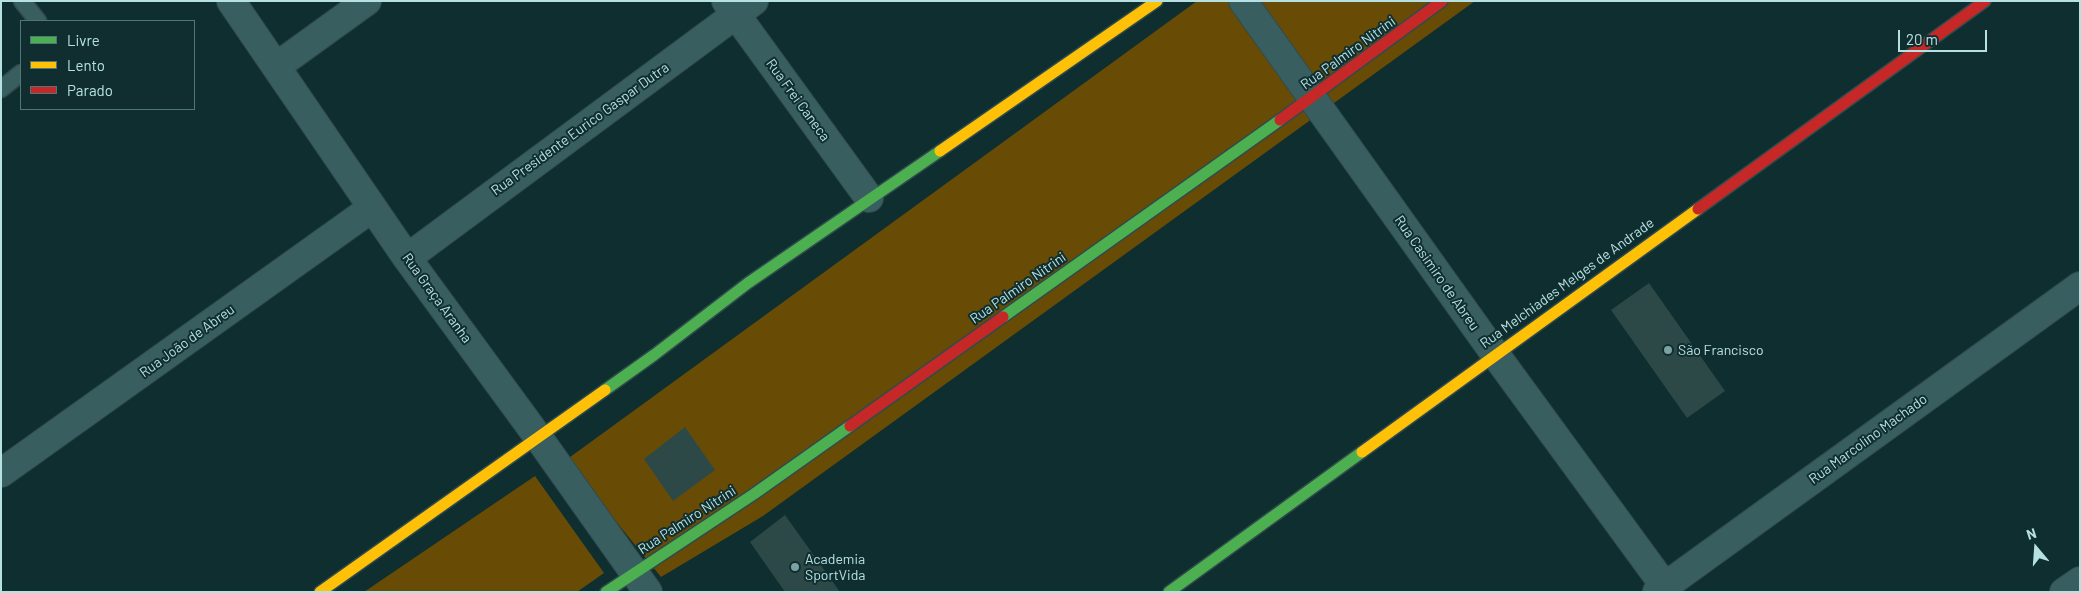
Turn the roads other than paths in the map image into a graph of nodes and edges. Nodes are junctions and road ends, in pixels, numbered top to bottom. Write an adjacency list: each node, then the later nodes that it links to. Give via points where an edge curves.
1 (22, 1): 9 (lane)
2 (231, 1): 10 (street, Rua Graça Aranha)
3 (367, 1): 10 (street)
4 (1157, 1): 14 (street)
5 (1243, 1): 13 (street, Rua Casimiro de Abreu)
6 (1442, 1): 13 (street, Rua Palmiro Nitrini)
7 (1984, 1): 18 (street, Rua Melchiades Melges de Andrade)
8 (739, 6): 14 (street, Rua Frei Caneca); 16 (street, Rua Presidente Eurico Gaspar Dutra)
9 (37, 20)
10 (277, 66): 15 (street, Rua Graça Aranha)
11 (20, 74): 12 (lane)
12 (1, 88)
13 (1312, 97): 18 (street, Rua Casimiro de Abreu); 22 (street, Rua Palmiro Nitrini, via 754,494)
14 (869, 198): 19 (street)
15 (372, 208): 16 (street, Rua Graça Aranha); 20 (street, Rua João de Abreu)
16 (407, 258): 19 (street, Rua Graça Aranha)
17 (2080, 286): 23 (street, Rua Marcolino Machado)
18 (1495, 354): 23 (street, Rua Casimiro de Abreu); 26 (street, Rua Melchiades Melges de Andrade)
19 (538, 436): 22 (street, Rua Graça Aranha); 24 (street)
20 (1, 473)
21 (2080, 581): 27 (street)
22 (641, 582): 25 (street, Rua Palmiro Nitrini)
23 (1664, 590)
24 (320, 592)
25 (606, 592)
26 (1169, 592)
27 (2064, 592)

